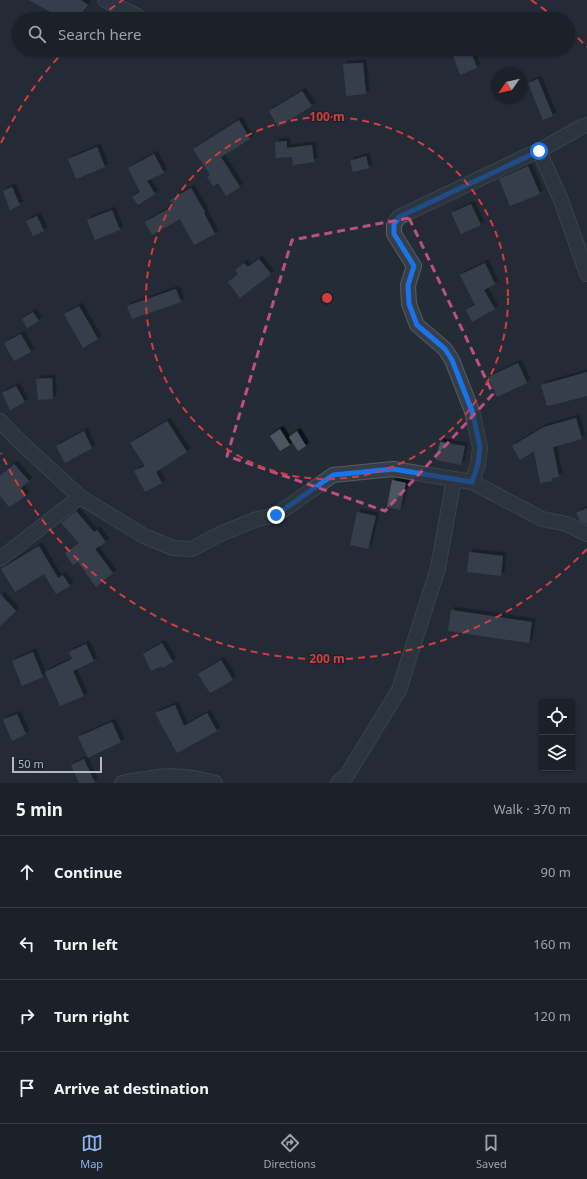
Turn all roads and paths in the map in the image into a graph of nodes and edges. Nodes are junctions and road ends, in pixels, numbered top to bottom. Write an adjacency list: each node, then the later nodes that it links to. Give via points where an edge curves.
1 (105, 0): 2 (street)
2 (129, 12)
3 (587, 125): 4 (street)
4 (539, 151): 5 (street, via 561,200); 8 (street, via 399,217 394,224 394,234 414,266 408,285 409,304 417,325 445,349 452,360 472,411 480,447)
5 (587, 274)
6 (0, 421): 9 (street)
7 (454, 479): 8 (street); 9 (street, via 393,469 333,475 276,515 257,519 192,549 173,548 144,536); 14 (street, via 438,568 399,690 347,775)
8 (472, 482): 10 (street, via 542,519 567,524)
9 (80, 497): 11 (street)
10 (587, 534)
11 (0, 559)
12 (122, 783): 13 (street, via 160,775 190,776)
13 (215, 783)
14 (338, 783)

